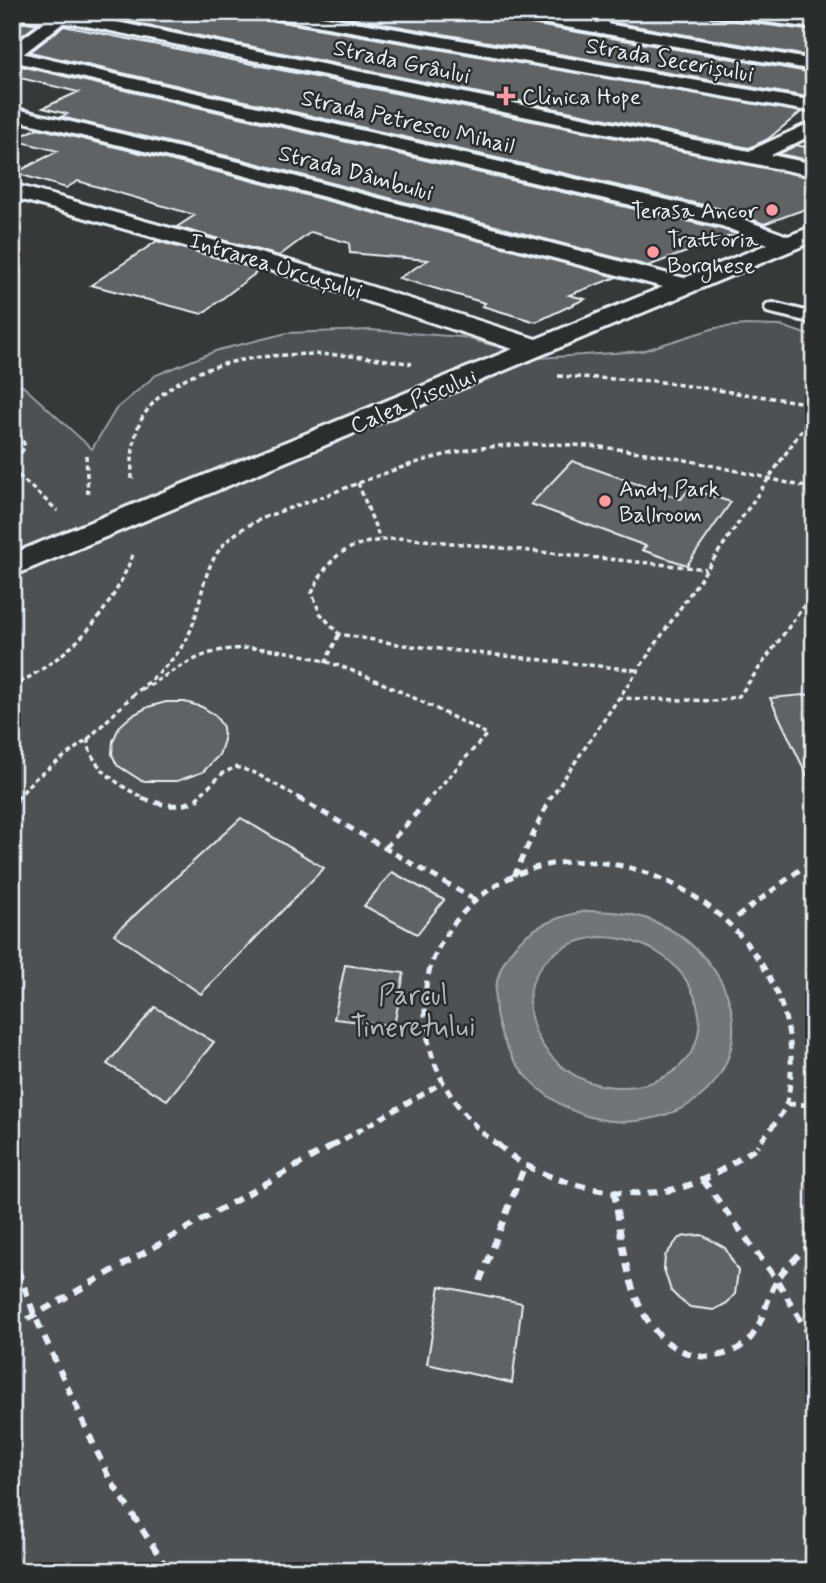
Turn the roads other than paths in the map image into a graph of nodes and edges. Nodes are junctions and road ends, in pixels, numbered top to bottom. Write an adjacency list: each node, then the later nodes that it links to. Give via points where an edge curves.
1 (270, 12): 10 (street, Strada Secerișului)
2 (508, 12): 6 (street)
3 (713, 12): 7 (lane)
4 (12, 14): 5 (street, Strada Grâului)
5 (66, 15): 8 (street); 13 (street, Strada Grâului)
6 (603, 20): 9 (street)
7 (814, 25)
8 (12, 55): 17 (street, Strada Petrescu Mihail, via 715,217)
9 (814, 65)
10 (814, 107)
11 (12, 113): 18 (street, Strada Dâmbului)
12 (814, 127): 13 (street)
13 (751, 157): 14 (street, Strada Grâului)
14 (814, 170)
15 (12, 190): 21 (street, Intrarea Urcușului, via 295,270)
16 (814, 233): 17 (street, Calea Piscului)
17 (789, 244): 18 (street, Calea Piscului)
18 (686, 286): 21 (street, Calea Piscului)
19 (773, 308): 20 (lane)
20 (814, 318)
21 (537, 348): 22 (street, Calea Piscului)
22 (12, 566)

